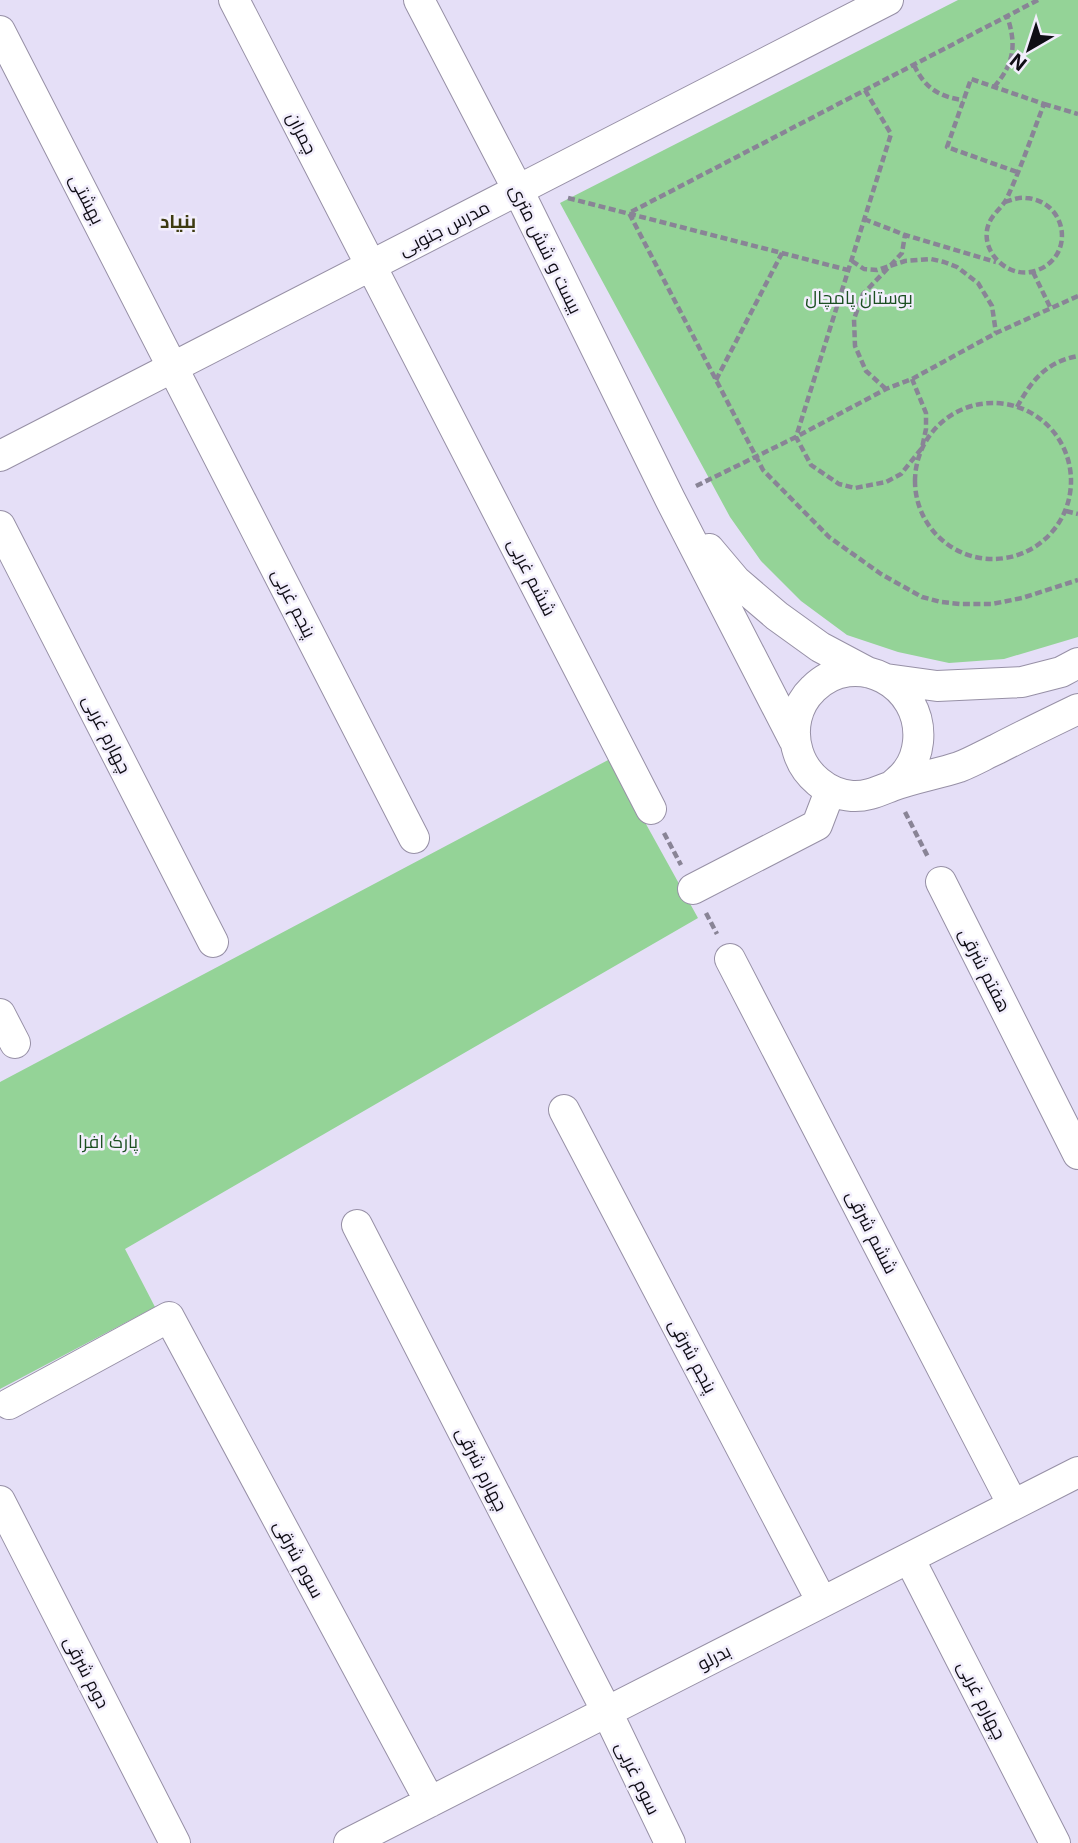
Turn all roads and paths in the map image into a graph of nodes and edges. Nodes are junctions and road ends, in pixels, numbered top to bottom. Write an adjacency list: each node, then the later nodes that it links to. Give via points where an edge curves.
1 (234, 0): 22 (street, چمران)
2 (419, 0): 14 (street, بیست و شش متری)
3 (888, 0): 14 (street, مدرس جنوبی)
4 (1038, 0): 5 (path)
5 (1007, 16): 7 (path); 8 (path, via 1012,54)
6 (0, 32): 30 (street, بهشتی)
7 (914, 65): 9 (path); 10 (path, via 938,94)
8 (994, 87): 10 (path, via 971,79); 11 (path)
9 (865, 90): 16 (path); 17 (path, via 891,134)
10 (963, 100): 13 (path, via 947,147)
11 (1044, 104): 12 (path); 13 (path)
12 (1078, 114)
13 (1017, 172): 15 (path)
14 (521, 189): 16 (path); 22 (street, مدرس جنوبی); 39 (street, بیست و شش متری)
15 (1005, 202): 21 (path, via 993,214 987,230 989,247); 25 (path, via 1023,197 1041,201 1056,213 1063,230 1060,249 1049,264)
16 (629, 213): 19 (path); 32 (path)
17 (864, 219): 18 (path); 20 (path)
18 (905, 235): 21 (path); 23 (path, via 902,253)
19 (782, 253): 24 (path); 32 (path)
20 (852, 261): 23 (path, via 863,269); 24 (path)
21 (998, 262): 25 (path, via 1014,271)
22 (371, 266): 30 (street, مدرس جنوبی); 50 (street, ششم غربی)
23 (890, 266): 28 (path, via 931,259 957,267 978,284 992,306); 33 (path, via 863,294 854,319 855,346 866,371)
24 (848, 270): 35 (path)
25 (1033, 272): 27 (path)
26 (1078, 296): 27 (path)
27 (1051, 309): 28 (path)
28 (996, 333): 31 (path)
29 (1078, 356): 34 (path, via 1046,369 1028,386)
30 (173, 367): 37 (street, مدرس جنوبی); 51 (street, پنجم غربی)
31 (912, 379): 33 (path); 36 (path, via 926,413)
32 (716, 381): 38 (path)
33 (886, 389): 35 (path)
34 (1017, 407): 36 (path, via 989,403 962,409 938,425); 40 (path, via 1040,419 1058,437 1069,460 1071,486)
35 (796, 437): 36 (path, via 811,465 839,484 855,488 901,474); 38 (path)
36 (922, 448): 40 (path, via 915,472 925,520 941,539 962,553 986,559 1011,558 1034,548 1053,532)
37 (0, 456)
38 (756, 456): 39 (path); 43 (path, via 763,470 829,537 922,597 992,604)
39 (670, 499): 45 (street, بیست و شش متری, via 736,581 820,647); 47 (street, بیست و شش متری)
40 (1066, 511): 41 (path)
41 (1078, 514)
42 (0, 526): 54 (street, چهارم غربی)
43 (1078, 580)
44 (1078, 663): 45 (street, via 1021,682 937,686)
45 (877, 676): 47 (street, via 848,672 814,688 795,721); 48 (street, via 903,692 915,710 919,731 917,752)
46 (1078, 709): 48 (street, via 961,766)
47 (794, 740): 49 (street, via 801,761)
48 (892, 786): 49 (street, via 872,795); 52 (path)
49 (830, 791): 53 (street, via 817,825)
50 (651, 809): 53 (path)
51 (414, 838)
52 (941, 883): 59 (street, هفتم شرقی)
53 (694, 889): 55 (path)
54 (213, 942)
55 (730, 959): 64 (street, ششم شرقی)
56 (0, 1014): 57 (street)
57 (15, 1043)
58 (564, 1110): 66 (street, پنجم شرقی)
59 (1078, 1154)
60 (358, 1225): 67 (street, چهارم شرقی)
61 (9, 1404): 68 (street, سوم شرقی, via 169,1317)
62 (1078, 1472): 64 (street, بدرلو)
63 (0, 1501): 69 (street, دوم شرقی)
64 (1013, 1505): 65 (street, بدرلو)
65 (909, 1558): 66 (street, بدرلو); 72 (street, چهارم غربی)
66 (822, 1602): 67 (street, بدرلو)
67 (607, 1712): 68 (street, بدرلو); 71 (street, سوم غربی)
68 (430, 1802): 70 (street, بدرلو)
69 (175, 1843)
70 (349, 1843)
71 (670, 1843)
72 (1055, 1843)

